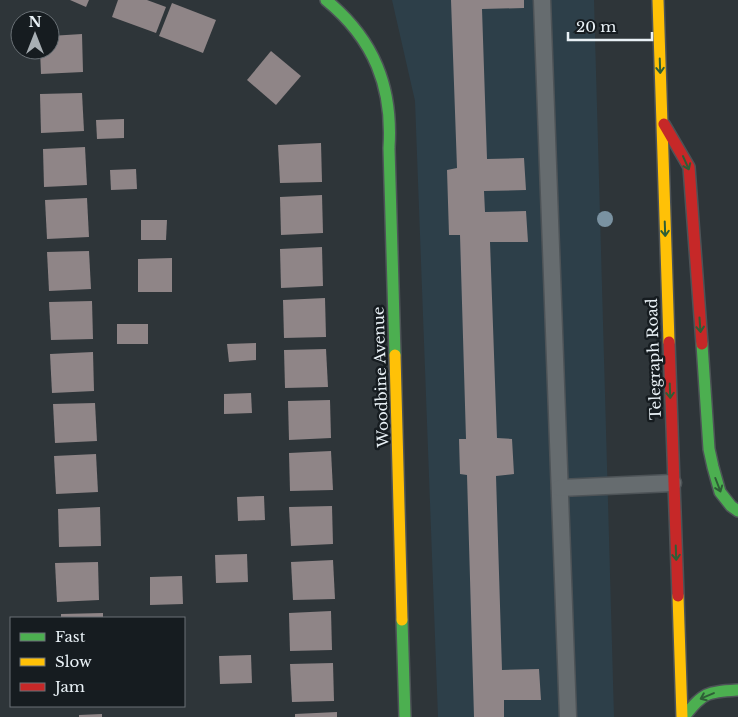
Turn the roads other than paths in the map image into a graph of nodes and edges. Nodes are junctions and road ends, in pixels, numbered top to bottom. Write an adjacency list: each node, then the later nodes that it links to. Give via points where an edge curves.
1 (326, 0): 9 (main road, Woodbine Avenue, via 364,41 388,101)
2 (542, 0): 6 (lane)
3 (658, 0): 4 (main road, Telegraph Road, one-way to 4)
4 (662, 121): 5 (main road, Telegraph Road, one-way to 5); 7 (main road, one-way to 7, via 689,167 709,449 718,488 730,506)
5 (673, 483): 6 (lane); 11 (main road, Telegraph Road, one-way to 11)
6 (560, 488): 10 (lane)
7 (738, 511)
8 (738, 690): 11 (main road, one-way to 11, via 712,692 697,700)
9 (405, 717)
10 (568, 717)
11 (683, 717)

